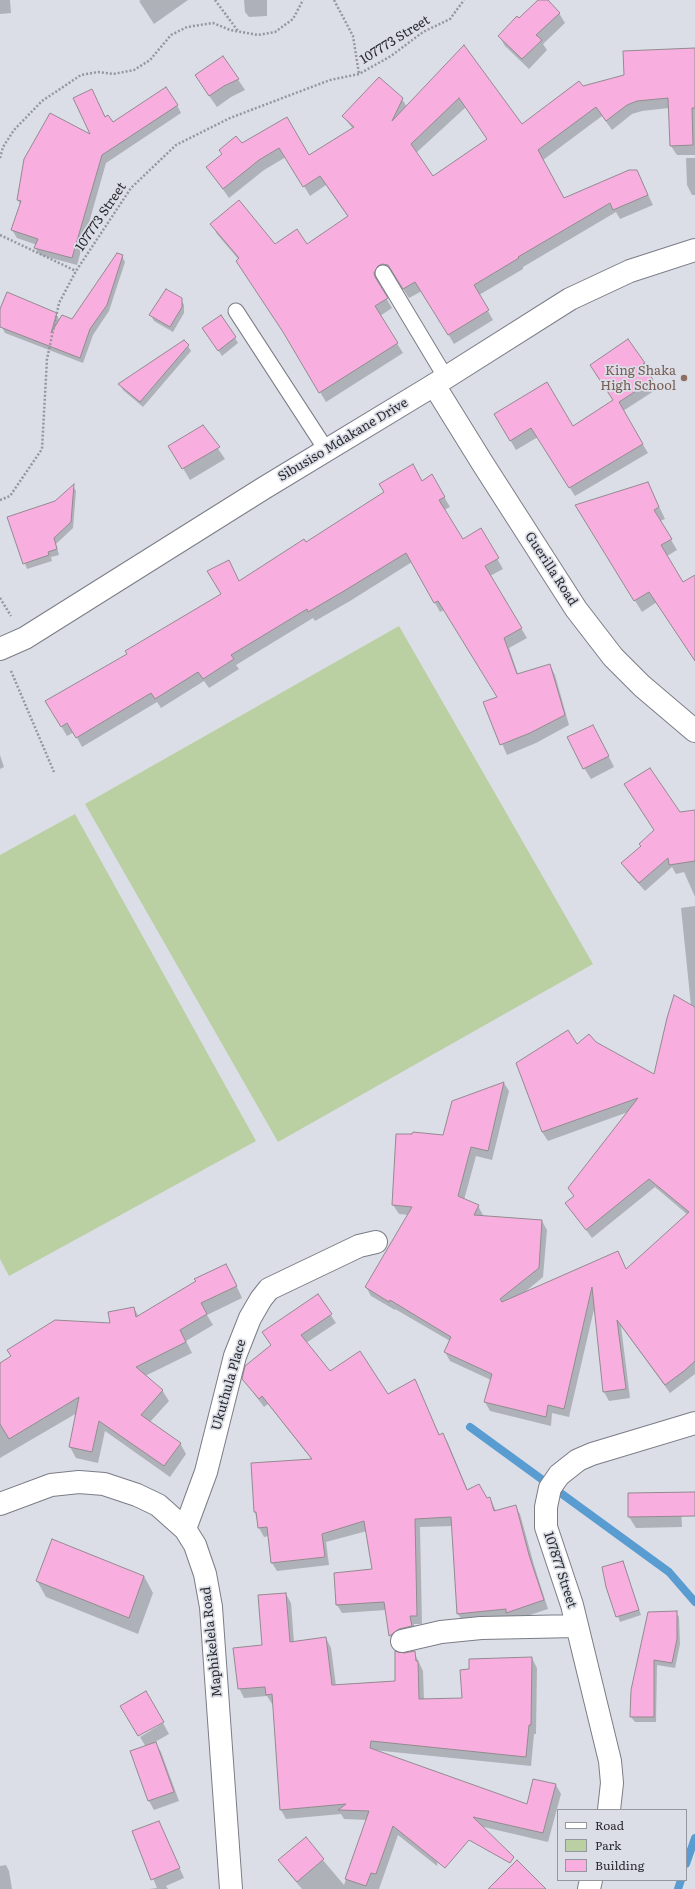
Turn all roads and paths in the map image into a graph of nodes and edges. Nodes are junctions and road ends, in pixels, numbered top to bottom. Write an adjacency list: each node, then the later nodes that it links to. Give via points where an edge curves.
1 (216, 0): 5 (path)
2 (303, 0): 5 (path, via 293,19 275,32 258,36)
3 (334, 0): 6 (path, via 353,36)
4 (464, 0): 6 (path, 107773 Street, via 450,19 423,32 392,56)
5 (238, 31): 7 (path, via 213,24 186,27 171,35 150,60 134,70 113,74 81,74 42,101 14,130 3,147)
6 (359, 74): 10 (path, 107773 Street, via 330,80 230,118 176,146 131,188)
7 (0, 158)
8 (0, 235): 10 (path)
9 (695, 250): 13 (street, Sibusiso Mdakane Drive, via 630,271 570,298)
10 (76, 272): 15 (path, 107773 Street, via 59,304 46,360 42,449 10,496)
11 (383, 273): 13 (lane)
12 (236, 311): 14 (lane)
13 (440, 382): 14 (street, Sibusiso Mdakane Drive); 17 (street, Guerilla Road, via 483,464 576,609 618,662)
14 (327, 451): 16 (street, Sibusiso Mdakane Drive, via 25,638)
15 (0, 500)
16 (1, 648): 18 (path)
17 (695, 731)
18 (54, 772)
19 (376, 1242): 22 (street, Ukuthula Place, via 359,1246 269,1289 261,1299 250,1318 235,1356 206,1472)
20 (695, 1423): 23 (street, 107877 Street, via 578,1460 559,1474 550,1488 546,1507 546,1527)
21 (0, 1504): 22 (street, Maphikelela Road, via 51,1485 79,1482 104,1484 158,1505)
22 (185, 1529): 26 (street, Maphikelela Road, via 195,1546 205,1574 211,1607)
23 (577, 1626): 24 (street, via 481,1628 441,1632); 25 (street, 107877 Street, via 610,1761 612,1783)
24 (402, 1641)
25 (609, 1809)
26 (231, 1889)

